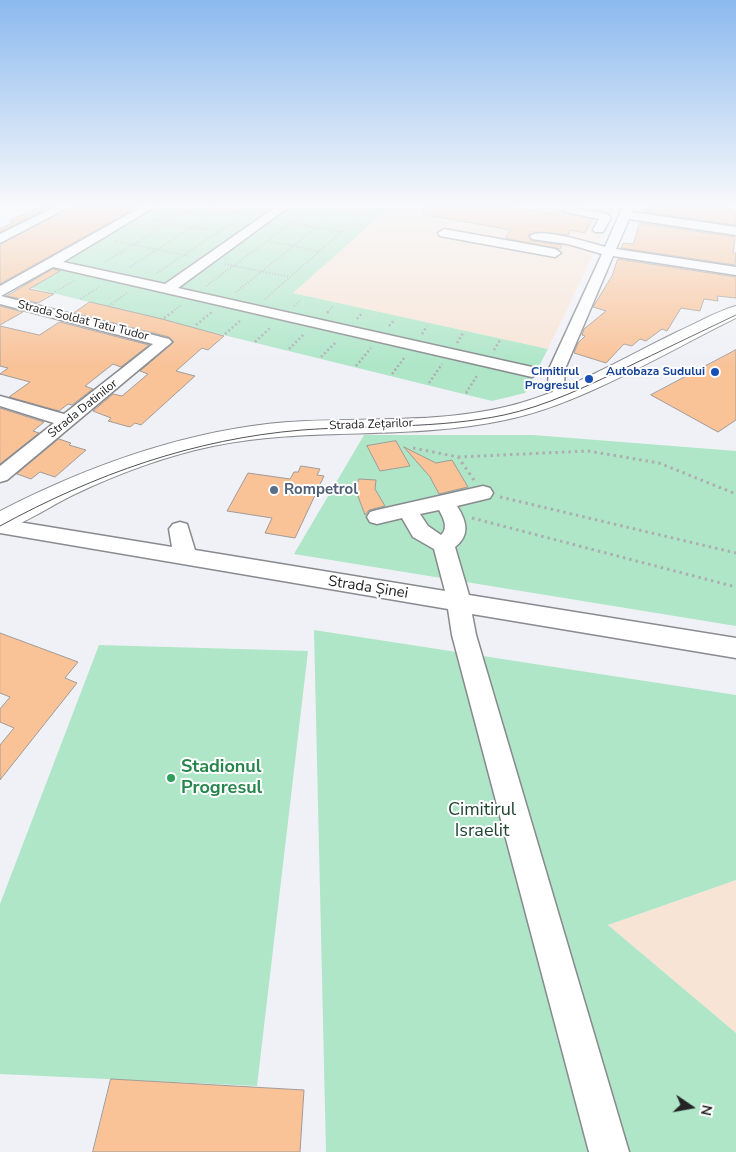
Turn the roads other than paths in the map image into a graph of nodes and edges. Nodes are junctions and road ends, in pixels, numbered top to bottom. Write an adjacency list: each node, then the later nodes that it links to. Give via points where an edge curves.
1 (58, 260): 5 (street)
2 (209, 260): 7 (street)
3 (606, 260): 13 (street, via 556,369 556,385)
4 (632, 260): 6 (street)
5 (52, 263): 7 (street); 8 (street)
6 (736, 271)
7 (167, 289): 12 (street)
8 (0, 292)
9 (0, 300): 11 (street, Strada Soldat Tatu Tudor)
10 (736, 311): 13 (main road, Strada Zețarilor)
11 (164, 342): 15 (street, Strada Datinilor)
12 (532, 372)
13 (564, 395): 21 (main road, Strada Zețarilor, via 519,410 470,420 285,429 219,440 111,470 40,500)
14 (0, 400): 15 (street)
15 (68, 421): 16 (street, Strada Datinilor)
16 (0, 476)
17 (483, 493): 18 (street)
18 (448, 507): 19 (street); 24 (street, via 457,530)
19 (407, 509): 20 (street); 24 (street, via 426,538)
20 (377, 516)
21 (0, 522)
22 (0, 526): 25 (street, Strada Șinei)
23 (180, 529): 25 (street)
24 (444, 544): 26 (street)
25 (185, 557): 26 (street, Strada Șinei)
26 (459, 602): 27 (street, Strada Șinei); 28 (street, via 464,635)
27 (736, 648)
28 (609, 1152)

